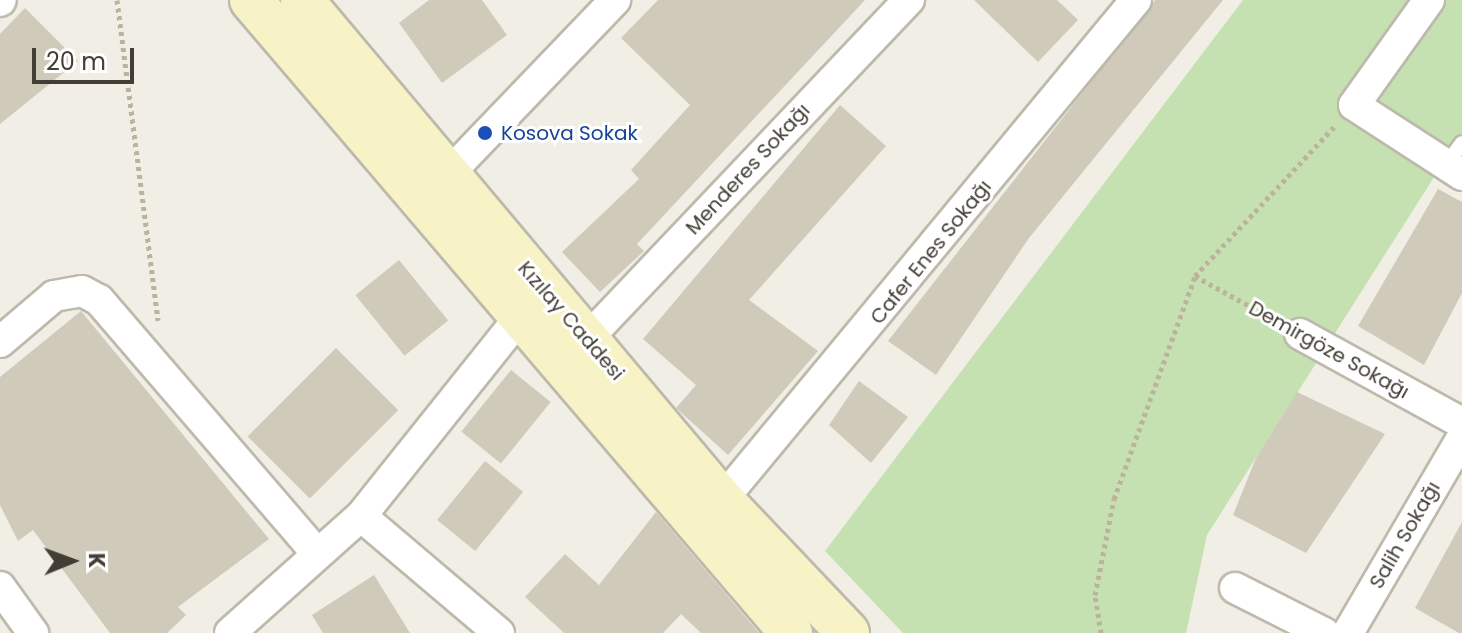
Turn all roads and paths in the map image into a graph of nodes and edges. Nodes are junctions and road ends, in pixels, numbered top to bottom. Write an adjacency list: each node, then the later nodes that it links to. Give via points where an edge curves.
1 (117, 0): 16 (path)
2 (251, 0): 10 (main road, Kızılay Caddesi)
3 (302, 0): 10 (main road, Kızılay Caddesi)
4 (615, 0): 10 (street)
5 (909, 0): 14 (street, Menderes Sokağı)
6 (1136, 0): 19 (street, Cafer Enes Sokağı)
7 (1429, 0): 8 (street)
8 (1354, 105): 9 (street); 11 (path)
9 (1457, 161)
10 (434, 189): 12 (main road, Kızılay Caddesi); 14 (main road, Kızılay Caddesi)
11 (1195, 276): 13 (path, Demirgöze Sokağı); 29 (path, via 1114,499 1095,595)
12 (519, 318): 20 (street); 27 (main road, Kızılay Caddesi)
13 (1300, 334): 17 (street, Demirgöze Sokağı)
14 (587, 339): 19 (main road, Kızılay Caddesi)
15 (0, 342): 16 (street, via 54,296 82,291 99,300)
16 (165, 375): 21 (street)
17 (1462, 423)
18 (1462, 438): 31 (street, Salih Sokağı)
19 (722, 500): 28 (main road, Kızılay Caddesi)
20 (361, 516): 21 (street); 26 (street)
21 (316, 552): 25 (street)
22 (0, 587): 24 (street)
23 (1235, 588): 30 (street)
24 (33, 633)
25 (230, 633)
26 (499, 633)
27 (791, 633)
28 (848, 633)
29 (1101, 633)
30 (1324, 633)
31 (1348, 633)

